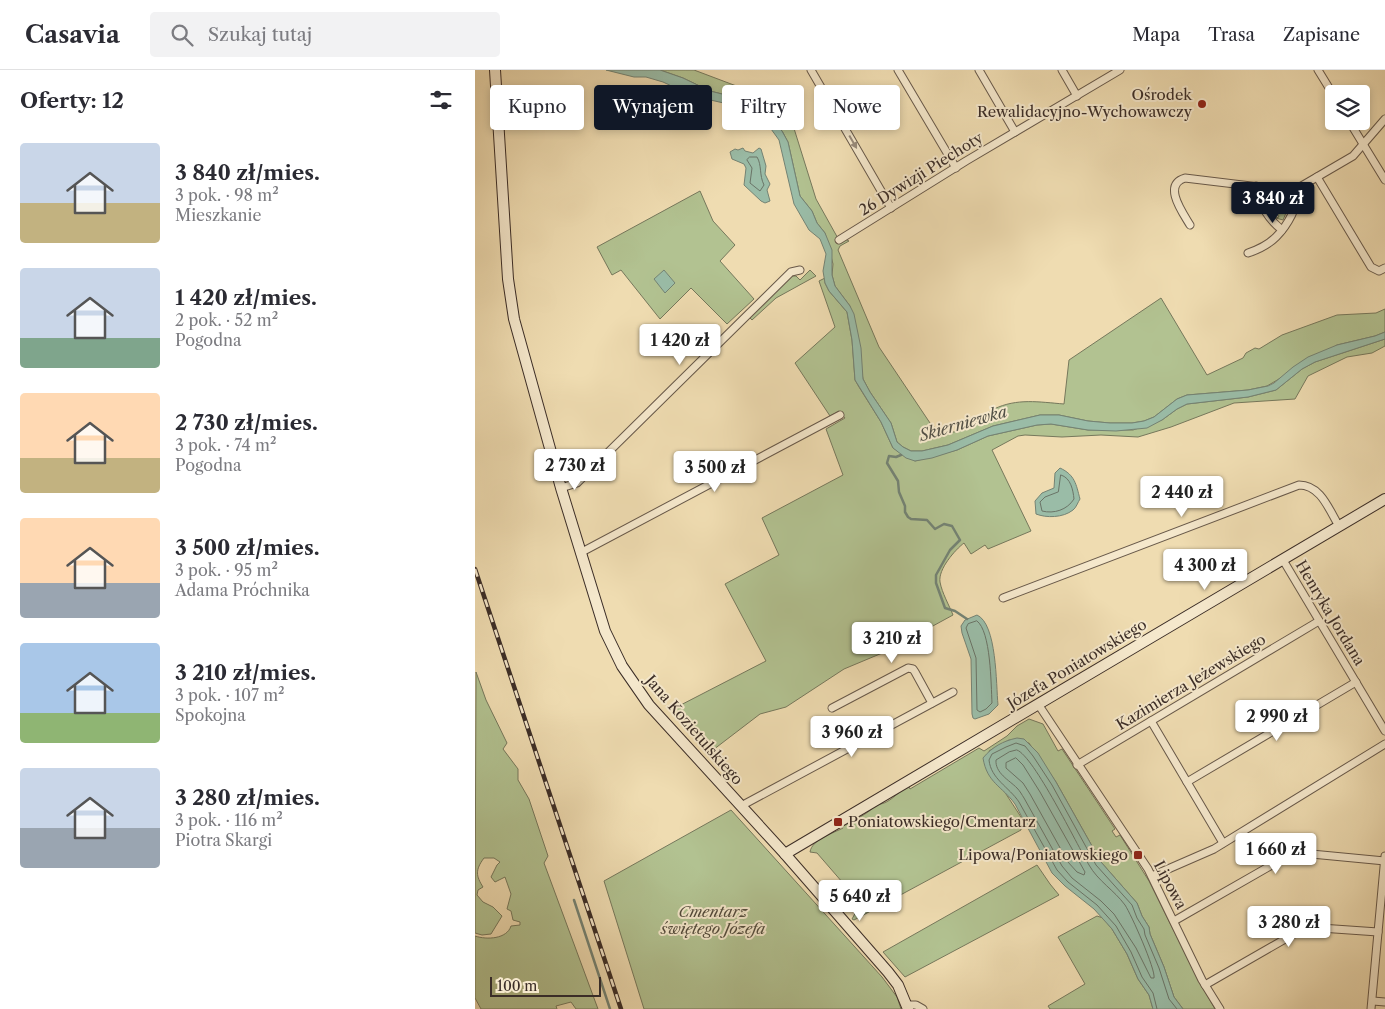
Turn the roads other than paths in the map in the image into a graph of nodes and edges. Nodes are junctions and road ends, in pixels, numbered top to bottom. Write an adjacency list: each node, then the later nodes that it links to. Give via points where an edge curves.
1 (495, 70): 27 (main road, Jana Kozietulskiego, via 510,297 517,335)
2 (811, 70): 19 (street, one-way to 19)
3 (898, 70): 14 (street)
4 (979, 70): 12 (street)
5 (1062, 70): 9 (street)
6 (1120, 70): 9 (street, 26 Dywizji Piechoty)
7 (1318, 70): 8 (street)
8 (1327, 85)
9 (1077, 96): 12 (street, 26 Dywizji Piechoty)
10 (1385, 119): 13 (street)
11 (1354, 130): 13 (street)
12 (1015, 132): 14 (street, 26 Dywizji Piechoty)
13 (1363, 144): 15 (street, via 1353,156); 16 (street)
14 (956, 168): 19 (street, 26 Dywizji Piechoty)
15 (1317, 177): 18 (street); 24 (street, via 1371,267 1379,271)
16 (1385, 180)
17 (1256, 186): 18 (street); 20 (street, via 1180,180 1175,198); 21 (street, via 1260,201 1272,221)
18 (1296, 190): 21 (street, via 1292,214)
19 (891, 208): 22 (street, 26 Dywizji Piechoty)
20 (1190, 225)
21 (1282, 230): 23 (street, via 1273,240)
22 (839, 240)
23 (1248, 253)
24 (1385, 268)
25 (800, 270): 27 (street, via 794,270 786,277 577,483)
26 (840, 415): 30 (street)
27 (561, 488): 30 (main road, Jana Kozietulskiego)
28 (1385, 499): 29 (main road, Józefa Poniatowskiego)
29 (1339, 526): 31 (main road, Józefa Poniatowskiego); 32 (street, via 1316,490 1299,485)
30 (580, 553): 44 (main road, Jana Kozietulskiego, via 605,631 626,672 649,705)
31 (1283, 560): 33 (street, Henryka Jordana); 37 (main road, Józefa Poniatowskiego)
32 (1003, 598)
33 (1319, 621): 34 (street, Henryka Jordana); 39 (street, Kazimierza Jeżewskiego)
34 (1355, 682): 40 (street, Henryka Jordana); 43 (street)
35 (953, 692): 36 (street)
36 (932, 703): 38 (street, via 913,669 908,668); 44 (street)
37 (1038, 704): 42 (street, Lipowa); 46 (main road, Józefa Poniatowskiego)
38 (832, 708)
39 (1151, 722): 42 (street, Kazimierza Jeżewskiego); 43 (street)
40 (1385, 731)
41 (1385, 744): 45 (street)
42 (1077, 765): 49 (street, Lipowa)
43 (1187, 782): 45 (street)
44 (741, 806): 46 (main road, Jana Kozietulskiego)
45 (1223, 843): 49 (street)
46 (785, 854): 55 (main road, Jana Kozietulskiego, via 888,972)
47 (1385, 856): 48 (street)
48 (1385, 861): 50 (street, via 1291,854); 51 (street)
49 (1152, 876): 50 (street, Lipowa)
50 (1174, 921): 52 (street, Lipowa)
51 (1378, 932): 52 (street, via 1305,927); 54 (street)
52 (1205, 985): 57 (street, Lipowa)
53 (1385, 1002): 54 (street)
54 (1372, 1005)
55 (908, 1007): 56 (street, via 915,1005)
56 (923, 1009)
57 (1220, 1009)

